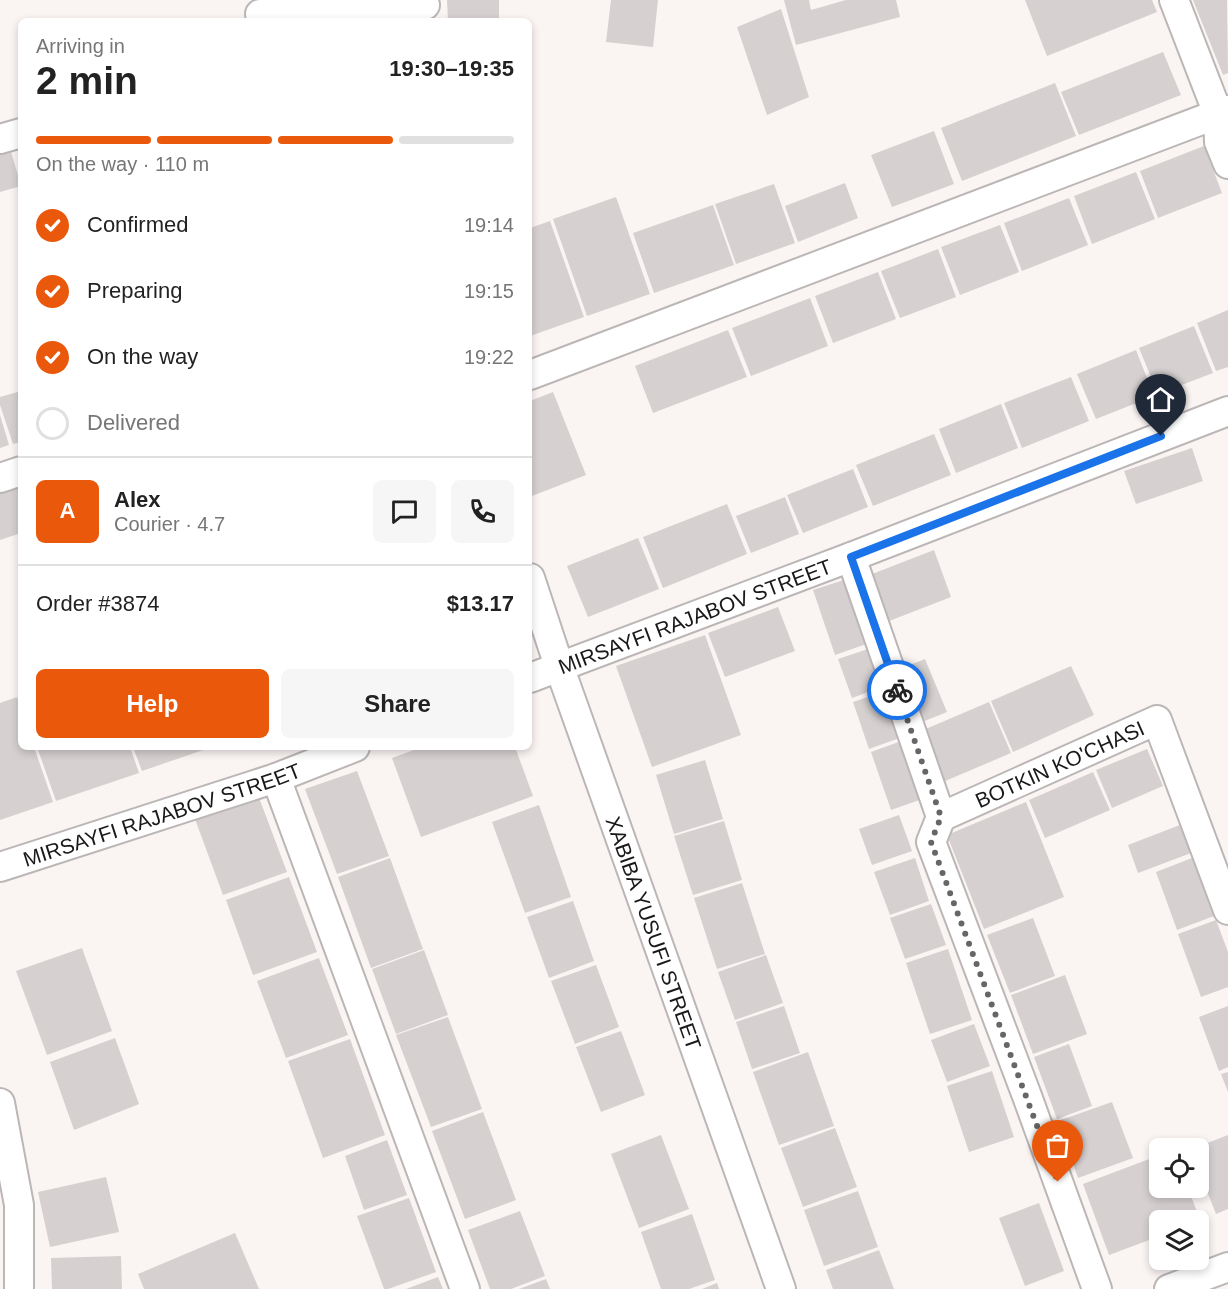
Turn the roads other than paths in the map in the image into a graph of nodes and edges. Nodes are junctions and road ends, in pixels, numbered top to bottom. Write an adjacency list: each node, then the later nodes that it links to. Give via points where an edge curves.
1 (1174, 0): 4 (street)
2 (425, 9): 3 (street)
3 (260, 14)
4 (1223, 112): 7 (street, via 1220,142); 8 (street)
5 (18, 134): 6 (street)
6 (0, 139)
7 (1228, 164)
8 (532, 374)
9 (1228, 411): 12 (street, MIRSAYFI RAJABOV STREET)
10 (18, 472): 11 (street)
11 (0, 478)
12 (851, 557): 14 (street, MIRSAYFI RAJABOV STREET); 18 (street)
13 (532, 584): 14 (street, XABIBA YUSUFI STREET)
14 (559, 666): 15 (street, MIRSAYFI RAJABOV STREET); 26 (street, XABIBA YUSUFI STREET)
15 (532, 677)
16 (347, 750): 17 (street, MIRSAYFI RAJABOV STREET)
17 (276, 778): 19 (street, MIRSAYFI RAJABOV STREET); 25 (street)
18 (941, 817): 20 (street, BOTKIN KO'CHASI, via 1157,720); 27 (street, via 931,842)
19 (0, 867)
20 (1228, 910)
21 (0, 1103): 22 (street)
22 (9, 1208): 24 (street)
23 (1228, 1267): 28 (street)
24 (20, 1289)
25 (465, 1289)
26 (781, 1289)
27 (1097, 1289)
28 (1168, 1289)

